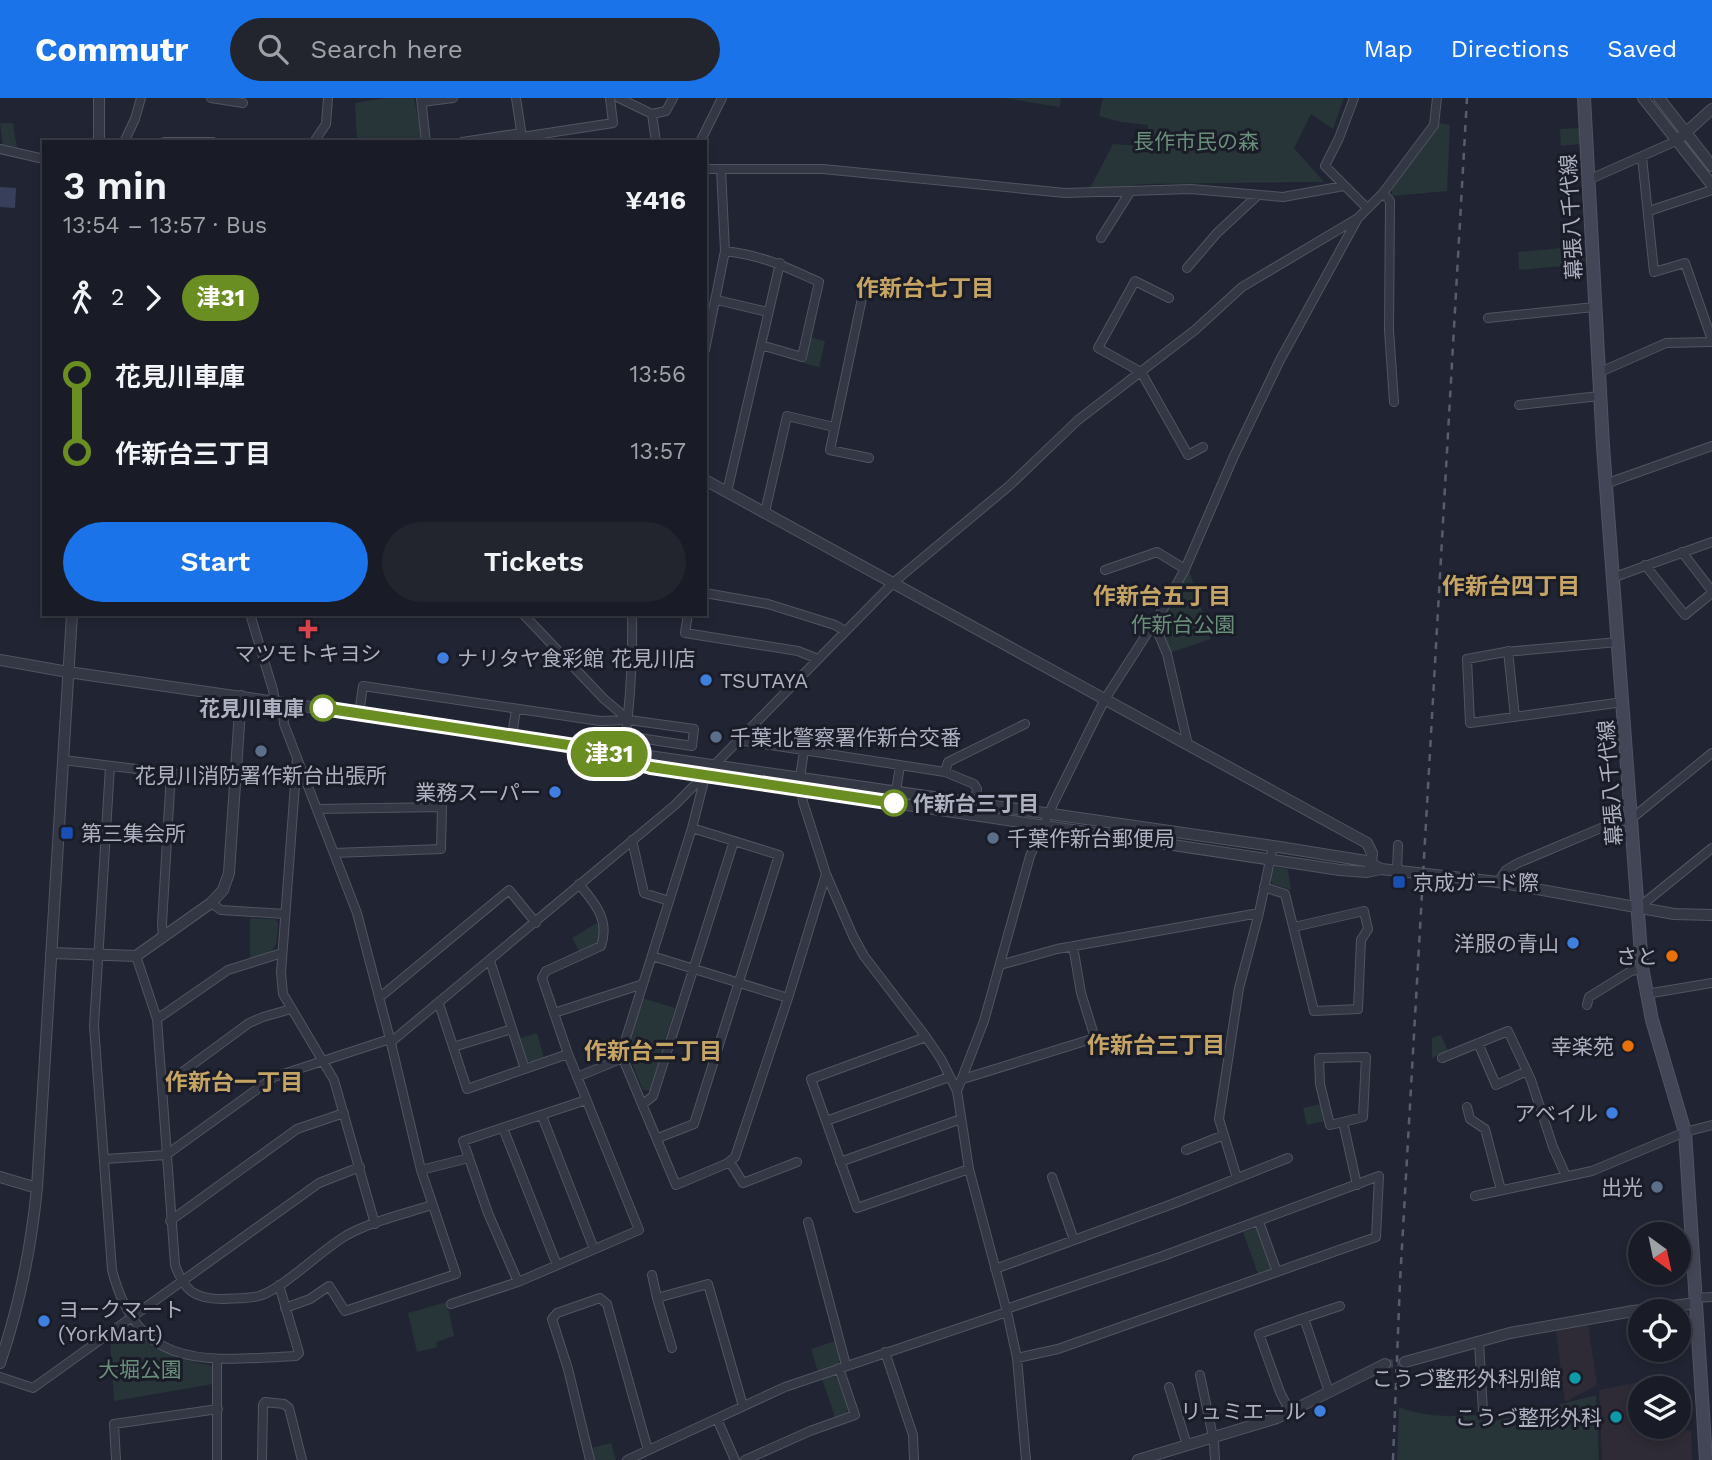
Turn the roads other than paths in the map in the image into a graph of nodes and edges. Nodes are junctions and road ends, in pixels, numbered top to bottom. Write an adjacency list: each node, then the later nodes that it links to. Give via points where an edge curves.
1 (99, 98): 22 (street)
2 (141, 98): 23 (street)
3 (211, 98): 17 (street)
4 (328, 98): 24 (street, via 326,124)
5 (453, 98): 16 (street)
6 (516, 98): 21 (street)
7 (610, 98): 21 (street, via 613,123)
8 (621, 98): 19 (street)
9 (673, 98): 19 (street, via 666,111)
10 (722, 98): 28 (street)
11 (1354, 98): 37 (street, via 1325,166)
12 (1437, 98): 40 (street, via 1434,125)
13 (1584, 98): 36 (main road, 幕張八千代線)
14 (1643, 98): 29 (street)
15 (1659, 98): 20 (street)
16 (421, 100): 25 (street)
17 (243, 103)
18 (1712, 109): 20 (street)
19 (652, 114): 27 (street)
20 (1687, 134): 29 (street); 33 (street)
21 (522, 137): 26 (street)
22 (99, 140)
23 (125, 140)
24 (315, 140)
25 (426, 140)
26 (486, 140)
27 (656, 140)
28 (701, 140)
29 (1676, 141): 31 (street); 38 (street)
30 (0, 149): 32 (street)
31 (1642, 157): 36 (street); 43 (street)
32 (42, 159)
33 (1712, 166)
34 (707, 169): 35 (street)
35 (721, 169): 39 (street, via 823,169 1065,193); 46 (street)
36 (1588, 180): 52 (main road, 幕張八千代線)
37 (1344, 186): 41 (street, via 1283,197); 42 (street)
38 (1712, 187): 43 (street)
39 (1130, 192): 41 (street, via 1191,189); 45 (street)
40 (1382, 193): 42 (street); 61 (street, via 1390,201 1389,330)
41 (1258, 195): 48 (street)
42 (1367, 208): 44 (street)
43 (1649, 211): 55 (street, via 1654,272 1685,263)
44 (1358, 218): 58 (street, via 1242,287); 74 (street, via 1280,360)
45 (1101, 239)
46 (725, 251): 47 (street); 51 (street)
47 (780, 263): 53 (street); 57 (street, via 819,282 802,357)
48 (1187, 268)
49 (889, 288): 63 (street, via 865,284)
50 (1169, 298): 58 (street, via 1135,281 1098,348)
51 (717, 299): 53 (street); 56 (street)
52 (1594, 307): 54 (street); 59 (main road, 幕張八千代線)
53 (768, 312): 57 (street)
54 (1488, 318)
55 (1712, 341): 59 (street, via 1666,343)
56 (707, 342)
57 (761, 345): 69 (street)
58 (1141, 372): 65 (street, via 1188,455); 77 (street, via 1078,420 1017,479)
59 (1598, 373): 60 (main road, 幕張八千代線)
60 (1600, 396): 62 (street); 68 (main road, 幕張八千代線)
61 (1394, 402)
62 (1519, 405)
63 (834, 427): 66 (street, via 830,450); 70 (street, via 787,416)
64 (1712, 446): 68 (street)
65 (1203, 447)
66 (869, 458)
67 (707, 481): 69 (street)
68 (1605, 484): 76 (main road, 幕張八千代線)
69 (727, 492): 70 (street)
70 (765, 512): 77 (street)
71 (1712, 542): 72 (street)
72 (1682, 552): 73 (street); 78 (street)
73 (1645, 565): 76 (street); 78 (street, via 1685,615)
74 (1185, 569): 75 (street, via 1157,552); 85 (street)
75 (1105, 570)
76 (1612, 578): 87 (main road, 幕張八千代線)
77 (894, 582): 86 (street); 93 (street)
78 (1712, 592)
79 (707, 593): 86 (street, via 768,604)
80 (72, 616): 91 (street)
81 (251, 616): 94 (street)
82 (525, 616): 99 (street)
83 (632, 616): 99 (street)
84 (688, 616): 90 (street, via 685,634 798,651)
85 (1154, 623): 93 (street); 104 (street, via 1167,654)
86 (845, 631): 90 (street)
87 (1618, 642): 88 (street); 95 (main road, 幕張八千代線)
88 (1508, 652): 98 (street); 98 (street, via 1467,659 1470,723)
89 (0, 660): 91 (street)
90 (818, 660): 103 (street)
91 (68, 672): 92 (street); 109 (street)
92 (241, 696): 94 (street); 117 (street)
93 (1105, 699): 104 (street); 123 (street)
94 (278, 701): 97 (street); 108 (street)
95 (1623, 702): 98 (street); 124 (main road, 幕張八千代線)
96 (516, 709): 97 (street, via 363,686); 99 (street, via 600,721); 101 (street)
97 (359, 713): 101 (street)
98 (1515, 717)
99 (629, 720): 102 (street); 102 (street, via 694,729 692,746)
100 (1025, 724): 113 (street, via 948,762)
101 (512, 736): 107 (street)
102 (626, 736): 107 (street)
103 (738, 740): 105 (street); 110 (street)
104 (1188, 744): 134 (street, via 1367,843)
105 (804, 751): 112 (street); 116 (street)
106 (1712, 753): 124 (street)
107 (623, 756): 110 (street); 115 (street, via 651,767)
108 (297, 758): 122 (street); 144 (street)
109 (63, 760): 111 (street); 150 (street)
110 (716, 765): 115 (street); 116 (street)
111 (110, 766): 114 (street); 152 (street)
112 (900, 766): 113 (street); 119 (street)
113 (946, 772): 120 (street, via 974,784)
114 (171, 773): 117 (street); 148 (street)
115 (706, 775): 118 (street); 126 (street); 127 (street)
116 (800, 777): 118 (street); 119 (street)
117 (235, 781): 141 (street, via 229,873 223,890)
118 (803, 789): 121 (street); 136 (street)
119 (896, 791): 120 (street); 121 (street)
120 (975, 802): 123 (street)
121 (894, 803): 125 (street)
122 (317, 809): 132 (street); 132 (street, via 442,807 441,849)
123 (1049, 813): 125 (street); 130 (street)
124 (1631, 819): 137 (street, via 1518,863); 142 (main road, 幕張八千代線)
125 (1044, 825): 133 (street); 156 (street, via 1030,856)
126 (692, 828): 128 (street); 140 (street)
127 (632, 840): 138 (street); 140 (street, via 644,892)
128 (734, 841): 157 (street); 161 (street, via 779,855)
129 (1398, 845): 135 (street)
130 (1273, 846): 133 (street); 134 (street)
131 (1711, 852): 142 (street)
132 (334, 853): 163 (street, via 357,913)
133 (1270, 859): 134 (street, via 1367,872); 139 (street)
134 (1376, 866): 135 (street)
135 (1397, 871): 137 (street)
136 (825, 874): 164 (street); 171 (street, via 864,956)
137 (1497, 882): 142 (street)
138 (579, 884): 146 (street); 168 (street, via 598,906 605,935 601,946 546,971 542,978)
139 (1264, 887): 143 (street); 147 (street, via 1285,894)
140 (669, 901): 154 (street)
141 (211, 903): 144 (street, via 221,910); 148 (street)
142 (1638, 908): 145 (street); 158 (main road, 幕張八千代線)
143 (1259, 912): 149 (street); 197 (street, via 1237,1002 1219,1119)
144 (285, 914): 151 (street)
145 (1712, 915)
146 (536, 923): 155 (street); 163 (street, via 509,890)
147 (1294, 927): 147 (street, via 1314,1011 1358,1009 1361,940 1367,929 1363,911)
148 (163, 938): 153 (street)
149 (1073, 946): 156 (street); 183 (street, via 1095,1038)
150 (51, 953): 152 (street); 215 (street)
151 (282, 953): 167 (street, via 281,983); 169 (street, via 228,970)
152 (98, 956): 153 (street); 203 (street, via 94,1026)
153 (136, 956): 169 (street)
154 (652, 956): 157 (street); 160 (street)
155 (490, 961): 165 (street); 170 (street)
156 (1000, 965): 183 (street)
157 (693, 969): 161 (street); 187 (street, via 653,1096)
158 (1643, 969): 162 (main road, 幕張八千代線); 166 (street, via 1631,971 1589,997)
159 (1712, 983): 162 (street)
160 (643, 984): 168 (street); 176 (street)
161 (737, 984): 164 (street); 198 (street, via 694,1124)
162 (1646, 994): 196 (main road, 幕張八千代線)
163 (379, 998): 172 (street)
164 (788, 998): 205 (street, via 745,1131)
165 (439, 1004): 172 (street); 174 (street)
166 (1587, 1005)
167 (291, 1009): 178 (street); 184 (street, via 249,1023)
168 (554, 1013): 175 (street)
169 (157, 1019): 184 (street)
170 (512, 1029): 174 (street); 179 (street)
171 (926, 1037): 182 (street); 192 (street, via 811,1079)
172 (391, 1041): 178 (street); 209 (street)
173 (1478, 1043): 177 (street); 180 (street, via 1508,1031); 180 (street, via 1496,1085)
174 (453, 1047): 179 (street, via 467,1089)
175 (568, 1054): 179 (street); 181 (street)
176 (623, 1058): 181 (street); 187 (street)
177 (1442, 1058)
178 (323, 1060): 189 (street); 200 (street, via 274,1077)
179 (525, 1069)
180 (1527, 1070): 210 (street)
181 (577, 1077): 186 (street)
182 (949, 1077): 185 (street); 192 (street)
183 (963, 1079): 185 (street)
184 (162, 1087): 200 (street)
185 (957, 1091): 191 (street)
186 (586, 1100): 190 (street); 224 (street, via 639,1230)
187 (643, 1104): 198 (street)
188 (1467, 1107): 216 (street, via 1470,1119 1485,1129)
189 (344, 1113): 207 (street); 219 (street, via 297,1129)
190 (542, 1116): 195 (street); 224 (street)
191 (961, 1119): 204 (street); 208 (street)
192 (826, 1121): 204 (street)
193 (1343, 1122): 193 (street, via 1363,1117 1366,1057 1319,1058 1330,1125); 214 (street)
194 (1712, 1125): 196 (street)
195 (503, 1128): 201 (street, via 463,1141); 225 (street)
196 (1685, 1132): 210 (street, via 1592,1171); 234 (main road, 幕張八千代線)
197 (1224, 1135): 199 (street); 213 (street)
198 (658, 1138): 205 (street, via 676,1185)
199 (1186, 1150)
200 (166, 1155): 203 (street); 219 (street)
201 (469, 1158): 209 (street); 229 (street)
202 (1288, 1158): 213 (street)
203 (105, 1159): 240 (street, via 112,1270)
204 (841, 1161): 208 (street, via 857,1208)
205 (730, 1162): 206 (street, via 743,1183)
206 (797, 1162)
207 (360, 1167): 222 (street); 230 (street, via 325,1178)
208 (969, 1169): 226 (street)
209 (421, 1170): 218 (street)
210 (1566, 1176): 216 (street)
211 (0, 1177): 215 (street)
212 (1052, 1177): 223 (street)
213 (1237, 1178): 223 (street)
214 (1357, 1185): 221 (street); 227 (street, via 1378,1177 1376,1237)
215 (37, 1188): 247 (street, via 20,1300)
216 (1501, 1190): 217 (street)
217 (1475, 1196)
218 (432, 1205): 222 (street); 237 (street, via 456,1274 345,1311 329,1286)
219 (170, 1221): 230 (street, via 174,1265)
220 (808, 1222): 249 (street)
221 (1259, 1222): 227 (street); 238 (street)
222 (375, 1224): 231 (street, via 325,1249)
223 (1074, 1240): 226 (street)
224 (594, 1249): 225 (street)
225 (556, 1265): 229 (street)
226 (995, 1269): 238 (street)
227 (1277, 1272): 244 (street, via 1058,1349)
228 (652, 1275): 233 (street)
229 (518, 1282): 235 (street)
230 (182, 1283): 231 (street, via 194,1294 212,1299 260,1296); 240 (street)
231 (279, 1285): 237 (street)
232 (1712, 1297): 234 (street)
233 (657, 1298): 242 (street); 255 (street, via 708,1284)
234 (1696, 1300): 241 (street); 253 (main road, 幕張八千代線)
235 (451, 1304)
236 (1339, 1306): 239 (street)
237 (285, 1308): 245 (street, via 299,1353 296,1356)
238 (1007, 1311): 243 (street); 244 (street)
239 (1304, 1318): 254 (street); 257 (street, via 1259,1334)
240 (132, 1319): 245 (street, via 161,1345 185,1356); 251 (street, via 33,1388)
241 (1479, 1342): 246 (street); 258 (street)
242 (671, 1348)
243 (885, 1352): 249 (street); 271 (street, via 913,1434)
244 (1017, 1358): 272 (street)
245 (217, 1360): 256 (street)
246 (1405, 1362)
247 (0, 1363)
248 (1385, 1364): 254 (street)
249 (843, 1366): 255 (street); 270 (street, via 855,1415)
250 (1200, 1375): 260 (street)
251 (0, 1377)
252 (1169, 1387): 261 (street)
253 (1707, 1388): 275 (main road, 幕張八千代線)
254 (1329, 1392): 257 (street)
255 (743, 1406): 259 (street)
256 (218, 1409): 263 (street, via 114,1424); 264 (street)
257 (1290, 1412): 260 (street)
258 (1483, 1412)
259 (717, 1419): 262 (street); 269 (street)
260 (1214, 1438): 261 (street); 274 (street)
261 (1187, 1445): 273 (street)
262 (648, 1450): 267 (street, via 607,1304 600,1298 552,1319); 268 (street)
263 (116, 1460)
264 (217, 1460)
265 (262, 1460): 266 (street, via 265,1402 289,1408)
266 (302, 1460)
267 (590, 1460)
268 (627, 1460)
269 (735, 1460)
270 (745, 1460)
271 (914, 1460)
272 (1026, 1460)
273 (1138, 1460)
274 (1215, 1460)
275 (1706, 1460)

